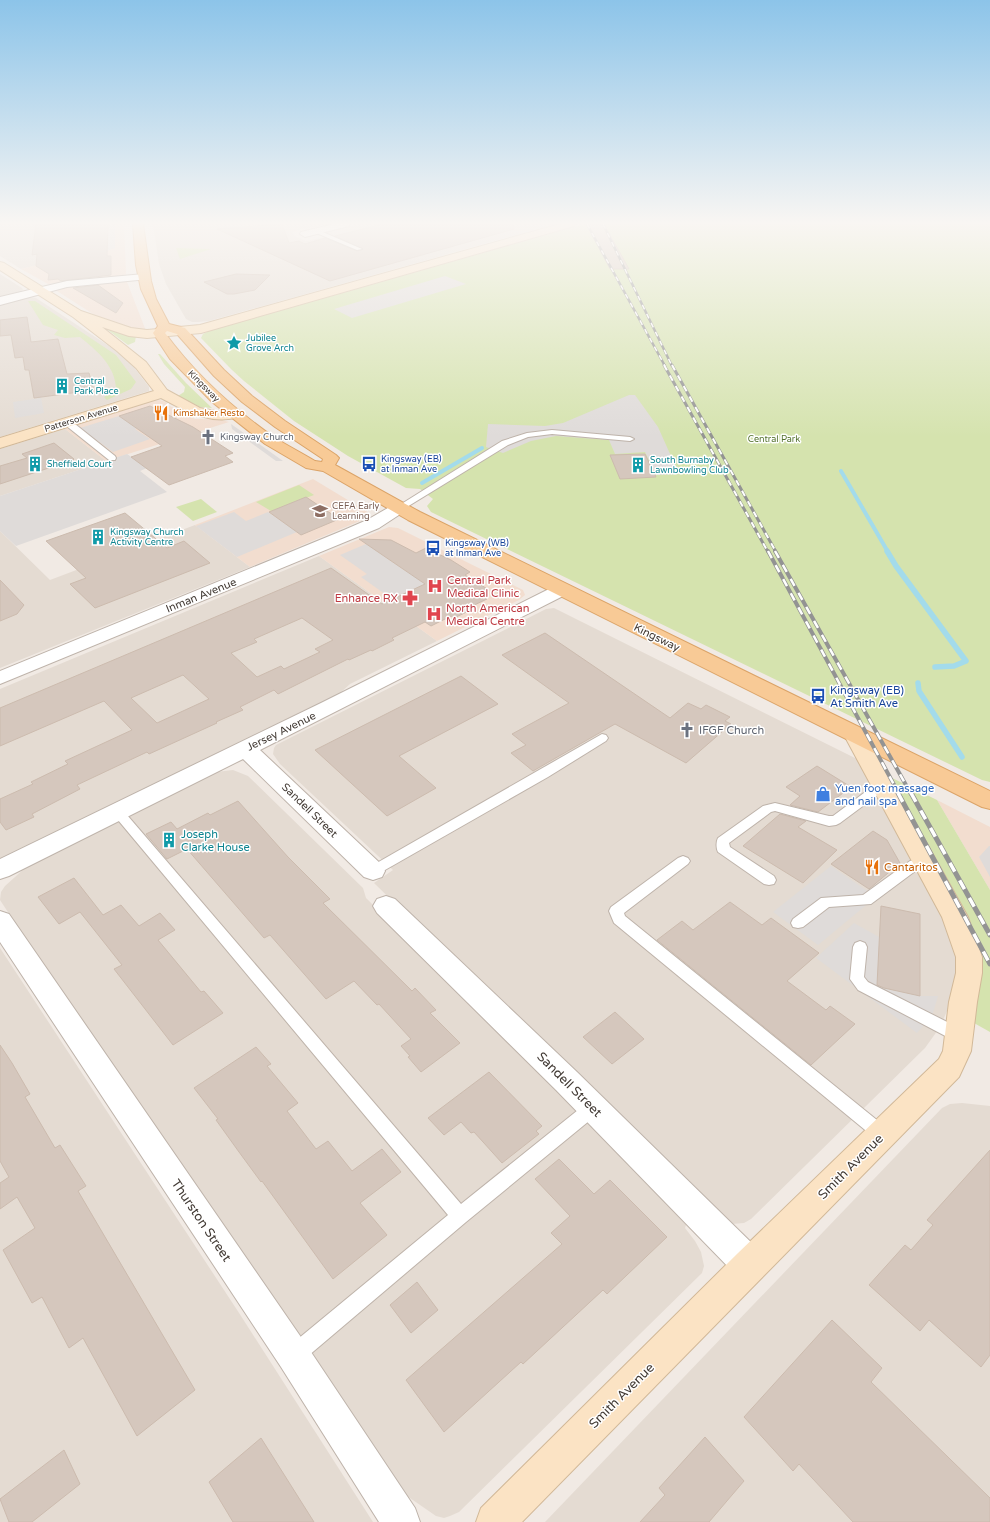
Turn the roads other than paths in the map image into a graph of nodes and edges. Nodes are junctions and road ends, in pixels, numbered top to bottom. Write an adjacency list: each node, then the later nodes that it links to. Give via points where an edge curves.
1 (20, 295): 5 (street)
2 (49, 295): 6 (street)
3 (150, 295): 8 (main road, Kingsway, via 154,306)
4 (320, 295): 7 (street)
5 (0, 300)
6 (77, 314): 8 (street); 9 (street)
7 (184, 333): 8 (street); 16 (main road, Kingsway, via 219,373 247,399 331,458)
8 (157, 339): 9 (street, via 142,354); 11 (main road, Kingsway, via 176,356 194,378)
9 (141, 365): 10 (street)
10 (162, 393): 11 (street, via 196,411 215,415); 12 (street, Patterson Avenue)
11 (235, 414): 16 (main road, Kingsway, via 270,441 311,465)
12 (67, 422): 14 (street, Patterson Avenue); 15 (lane)
13 (630, 439): 17 (lane, via 552,432 527,435 505,443)
14 (0, 443)
15 (112, 458)
16 (327, 466): 17 (main road, Kingsway)
17 (399, 508): 18 (main road, Kingsway); 19 (street, Inman Avenue, via 350,534)
18 (560, 590): 20 (main road, Kingsway); 22 (street, Jersey Avenue)
19 (0, 678)
20 (855, 735): 23 (street, Smith Avenue); 24 (main road, Kingsway)
21 (602, 738): 29 (lane, via 544,774)
22 (246, 749): 25 (street, Jersey Avenue); 29 (street, Sandell Street)
23 (886, 790): 27 (street, Smith Avenue); 30 (lane, via 876,790 836,820 829,821 775,807 767,808 723,841 723,849)
24 (990, 801)
25 (117, 811): 28 (street, Jersey Avenue); 38 (lane)
26 (682, 860): 37 (lane, via 616,911 619,919)
27 (925, 863): 33 (lane, via 915,864 866,900 826,902); 35 (street, Smith Avenue, via 955,917 969,958 969,973)
28 (0, 870)
29 (373, 871)
30 (769, 880)
31 (386, 906): 36 (street, Sandell Street)
32 (0, 921): 40 (street, Thurston Street)
33 (798, 923)
34 (860, 947): 35 (lane, via 857,980 863,986)
35 (957, 1043): 37 (street, Smith Avenue, via 950,1068)
36 (594, 1108): 38 (lane); 39 (street, Sandell Street)
37 (882, 1134): 39 (street, Smith Avenue)
38 (460, 1216): 40 (lane)
39 (750, 1265): 42 (street, Smith Avenue)
40 (294, 1355): 41 (street, Thurston Street)
41 (401, 1522)
42 (495, 1522)

